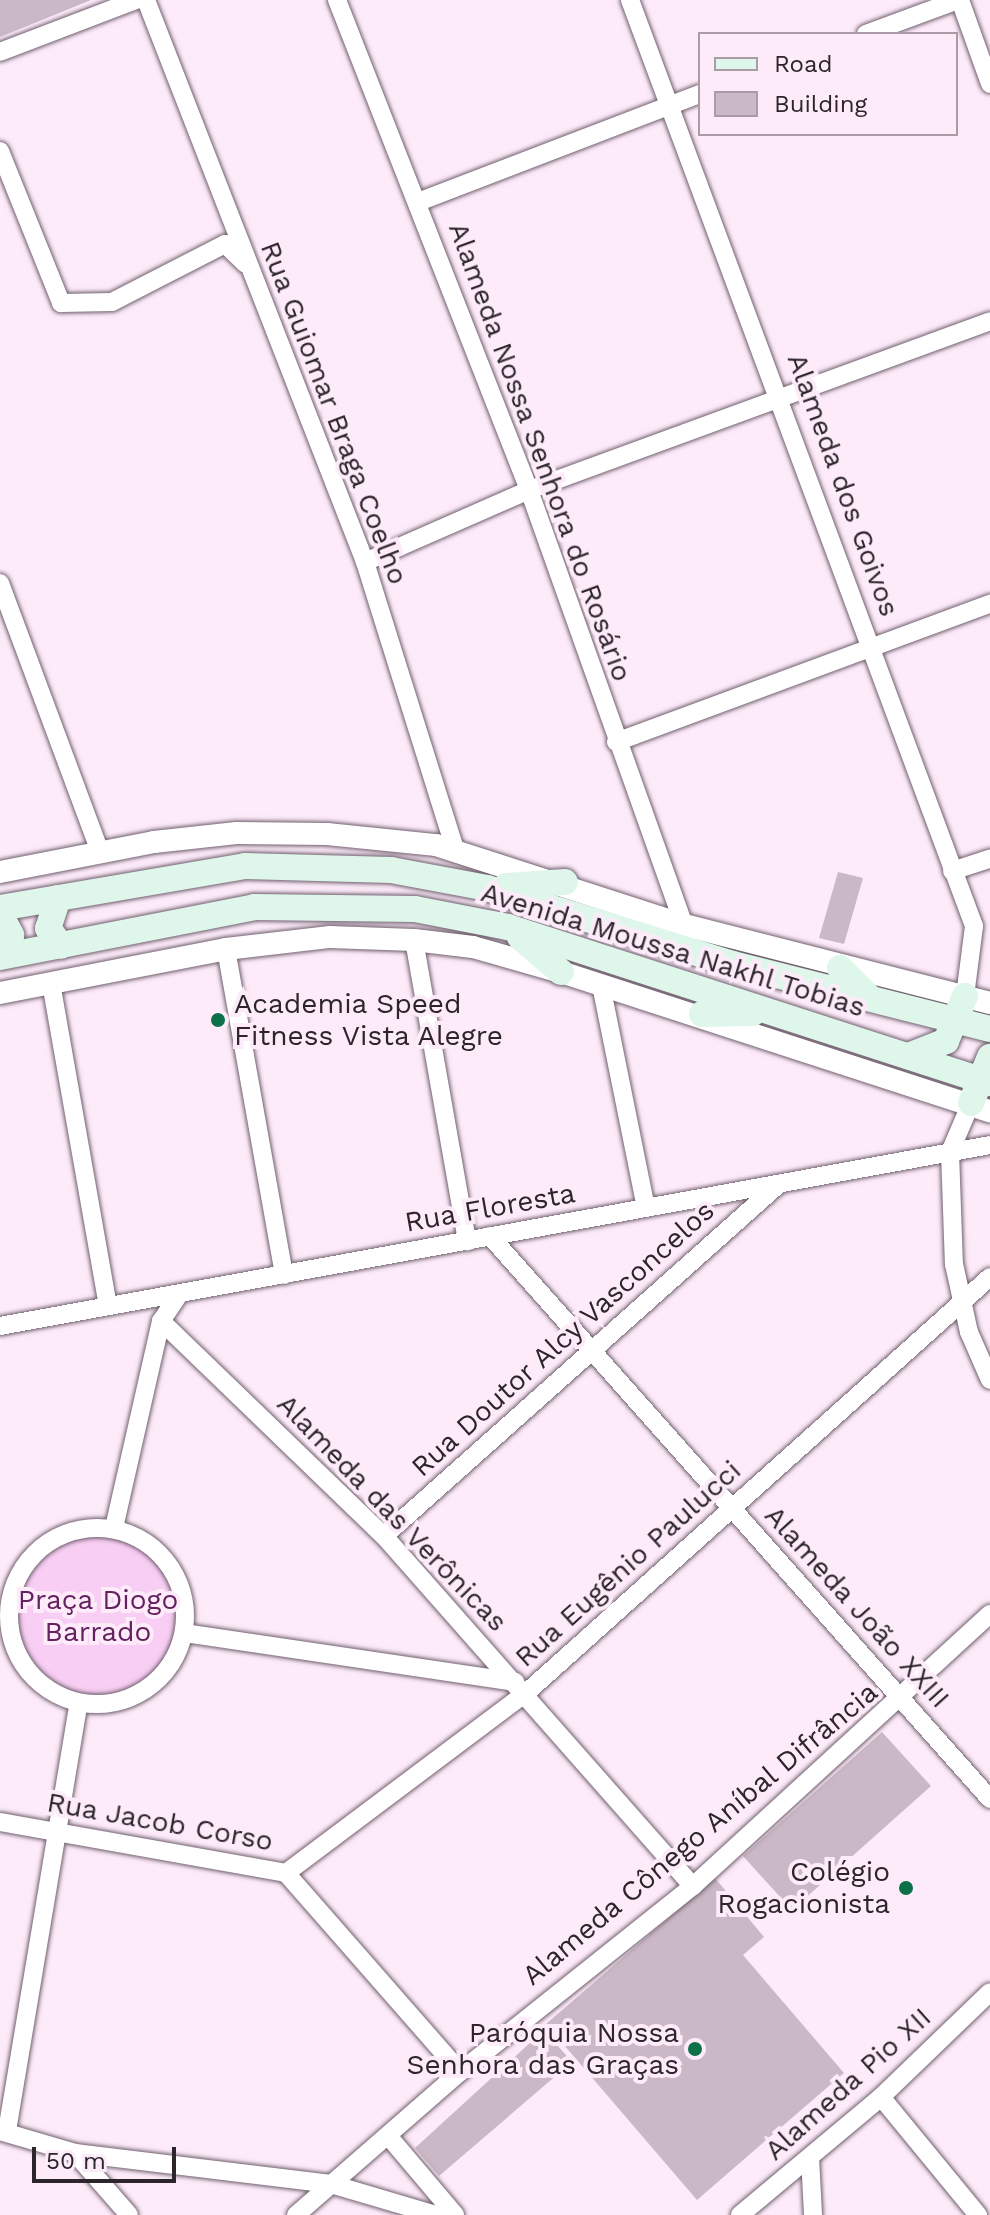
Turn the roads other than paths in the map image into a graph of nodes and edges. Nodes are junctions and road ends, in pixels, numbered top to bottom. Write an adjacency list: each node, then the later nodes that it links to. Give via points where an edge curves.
1 (136, 0): 7 (street)
2 (146, 0): 13 (street, Rua Guiomar Braga Coelho)
3 (337, 0): 12 (street, Alameda Nossa Senhora do Rosário)
4 (630, 0): 10 (street, Alameda dos Goivos)
5 (959, 0): 6 (street); 8 (street)
6 (871, 32)
7 (0, 52)
8 (990, 84)
9 (698, 95): 10 (street)
10 (671, 104): 12 (street); 15 (street, Alameda dos Goivos)
11 (0, 151): 13 (street, via 61,303 112,302 225,244)
12 (418, 202): 16 (street, Alameda Nossa Senhora do Rosário)
13 (249, 267): 17 (street, Rua Guiomar Braga Coelho)
14 (990, 321): 15 (street)
15 (781, 397): 16 (street); 21 (street, Alameda dos Goivos)
16 (529, 490): 17 (street); 22 (street, Alameda Nossa Senhora do Rosário)
17 (365, 562): 23 (street, Rua Guiomar Braga Coelho)
18 (0, 583): 19 (street)
19 (4, 603): 24 (street)
20 (990, 604): 21 (street)
21 (873, 646): 22 (street); 26 (street, Alameda dos Goivos)
22 (616, 742): 32 (street, Alameda Nossa Senhora do Rosário)
23 (455, 850): 24 (street, via 327,834 237,833); 28 (street)
24 (100, 852): 27 (street)
25 (990, 859): 26 (street)
26 (952, 871): 44 (street, Alameda dos Goivos, via 974,926)
27 (0, 872)
28 (565, 882): 29 (main road); 32 (street)
29 (487, 888): 30 (main road, Avenida Moussa Nakhl Tobias, via 391,870 258,866); 43 (main road, Avenida Moussa Nakhl Tobias, via 733,964)
30 (58, 898): 31 (main road, Avenida Moussa Nakhl Tobias); 35 (main road, via 48,928)
31 (0, 911): 37 (main road, via 11,935)
32 (684, 925): 38 (street)
33 (508, 927): 35 (main road, Avenida Moussa Nakhl Tobias, via 415,909 268,907); 39 (main road); 45 (main road, Avenida Moussa Nakhl Tobias)
34 (414, 940): 36 (street, via 330,937); 39 (street, via 473,947); 55 (street)
35 (61, 946): 37 (main road, Avenida Moussa Nakhl Tobias)
36 (226, 949): 40 (street); 56 (street)
37 (0, 956)
38 (840, 968): 43 (main road); 44 (street)
39 (561, 972): 41 (street)
40 (51, 983): 42 (street); 60 (street)
41 (601, 985): 46 (street); 53 (street)
42 (0, 993)
43 (870, 998): 44 (main road, Avenida Moussa Nakhl Tobias)
44 (971, 1006): 47 (main road, Avenida Moussa Nakhl Tobias); 48 (main road, via 946,1041)
45 (772, 1012): 46 (main road); 48 (main road, Avenida Moussa Nakhl Tobias)
46 (702, 1014): 49 (street)
47 (990, 1029)
48 (908, 1056): 49 (main road, Avenida Moussa Nakhl Tobias)
49 (984, 1087): 51 (street)
50 (990, 1145): 51 (street, Rua Floresta)
51 (950, 1152): 52 (street, Rua Floresta); 59 (street, via 954,1264)
52 (779, 1183): 53 (street, Rua Floresta); 63 (street, Rua Doutor Alcy Vasconcelos)
53 (646, 1208): 54 (street, Rua Floresta)
54 (490, 1236): 55 (street, Rua Floresta); 63 (street, Alameda João XXIII)
55 (467, 1241): 56 (street, Rua Floresta)
56 (284, 1275): 58 (street, Rua Floresta)
57 (990, 1277): 59 (street, Rua Eugênio Paulucci)
58 (180, 1293): 60 (street, Rua Floresta); 61 (street)
59 (962, 1302): 64 (street); 65 (street, Rua Eugênio Paulucci)
60 (108, 1306): 62 (street, Rua Floresta)
61 (161, 1321): 66 (street); 67 (street, Alameda das Verônicas)
62 (0, 1326)
63 (592, 1351): 65 (street, Alameda João XXIII); 67 (street, Rua Doutor Alcy Vasconcelos)
64 (990, 1380)
65 (732, 1509): 71 (street, Rua Eugênio Paulucci); 72 (street, Alameda João XXIII)
66 (114, 1528): 68 (street, via 86,1527 59,1535 36,1551); 70 (street, via 140,1538 162,1555 177,1578 185,1605)
67 (384, 1536): 71 (street, Alameda das Verônicas)
68 (5, 1597): 73 (street, via 9,1626 24,1664 53,1693)
69 (990, 1614): 72 (street, Alameda Cônego Aníbal Difrância)
70 (184, 1633): 71 (street); 73 (street, via 174,1660 157,1682 133,1697 107,1704)
71 (520, 1687): 77 (street, Rua Eugênio Paulucci); 78 (street, Alameda das Verônicas)
72 (901, 1700): 74 (street, Alameda João XXIII); 78 (street, Alameda Cônego Aníbal Difrância)
73 (79, 1703): 76 (street)
74 (990, 1799)
75 (0, 1822): 76 (street, Rua Jacob Corso)
76 (59, 1832): 77 (street, Rua Jacob Corso); 82 (street)
77 (286, 1873): 80 (street, Rua Jacob Corso)
78 (693, 1886): 80 (street, Alameda Cônego Aníbal Difrância)
79 (990, 1992): 81 (street, Alameda Pio XII)
80 (460, 2072): 83 (street, Alameda Cônego Aníbal Difrância)
81 (881, 2097): 85 (street, Alameda Pio XII); 93 (street)
82 (4, 2131): 84 (street)
83 (390, 2138): 86 (street, Alameda Cônego Aníbal Difrância); 90 (street)
84 (75, 2153): 86 (street); 87 (street)
85 (810, 2157): 91 (street, Alameda Pio XII); 92 (street)
86 (331, 2184): 88 (street, Alameda Cônego Aníbal Difrância); 89 (street)
87 (129, 2215)
88 (296, 2215)
89 (436, 2215)
90 (455, 2215)
91 (740, 2215)
92 (813, 2215)
93 (978, 2215)

